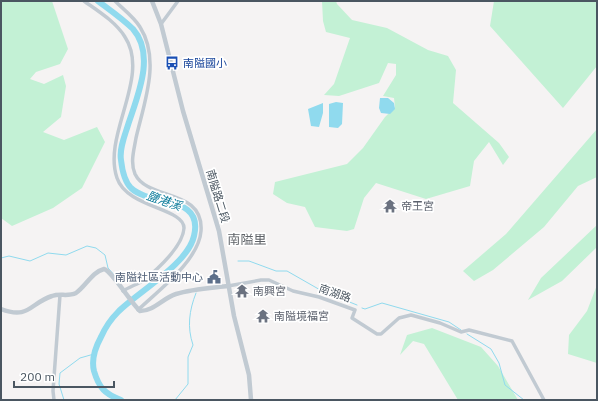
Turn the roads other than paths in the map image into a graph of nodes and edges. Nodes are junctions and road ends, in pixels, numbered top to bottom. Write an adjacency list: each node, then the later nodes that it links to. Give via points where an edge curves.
1 (84, 1): 7 (street, via 125,36 131,50 132,73 113,161 117,179 126,193 140,202 176,216 184,227 174,252 144,280)
2 (115, 1): 10 (street, via 139,25 148,40 151,61 150,78 133,151 134,173 146,184 194,207 201,224 199,241 184,266)
3 (152, 1): 5 (street, 南隘路二段)
4 (178, 1): 5 (street)
5 (160, 24): 6 (street, 南隘路二段, via 219,231)
6 (228, 286): 10 (street, 南湖路, via 187,291 165,298 149,310); 12 (street, 南隘路二段, via 249,375); 13 (street, 南湖路, via 261,280 274,282 293,291 355,310 352,318 377,334 381,334 399,318 410,315 461,332 469,330 512,341)
7 (123, 290): 8 (street, via 112,273 104,269 97,272 77,292 69,296); 10 (street)
8 (60, 296): 9 (street, via 51,296 22,312); 11 (street)
9 (1, 309)
10 (138, 310)
11 (54, 400)
12 (251, 400)
13 (544, 400)

